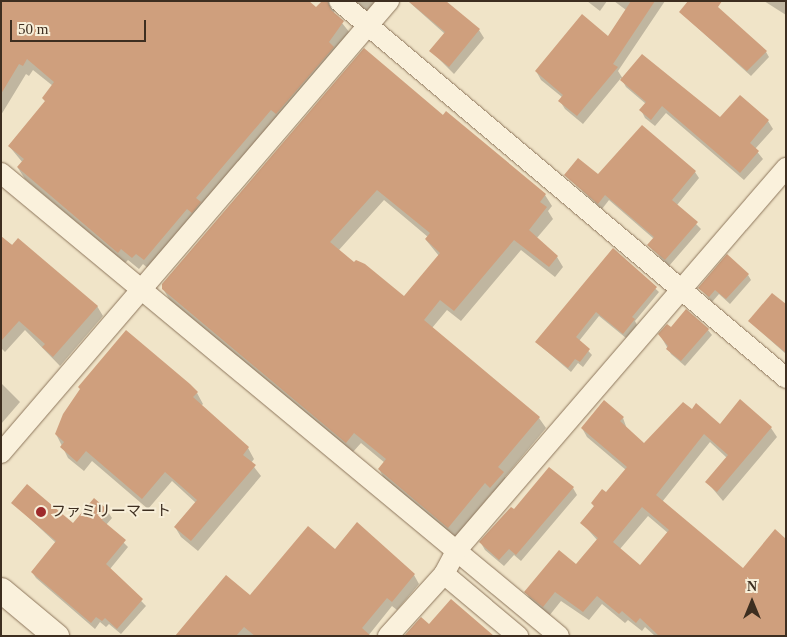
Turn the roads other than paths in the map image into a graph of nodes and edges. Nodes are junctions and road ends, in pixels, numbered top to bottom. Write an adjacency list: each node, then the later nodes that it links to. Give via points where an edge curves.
1 (338, 1): 3 (street)
2 (389, 1): 3 (street)
3 (368, 26): 6 (street); 7 (street)
4 (786, 168): 7 (street)
5 (1, 173): 6 (street)
6 (141, 291): 9 (street); 10 (street)
7 (682, 292): 8 (street); 10 (street)
8 (786, 378)
9 (1, 453)
10 (456, 551): 11 (street); 16 (street)
11 (444, 574): 14 (street); 15 (street)
12 (1, 590): 13 (street)
13 (56, 636)
14 (388, 636)
15 (518, 636)
16 (559, 636)

